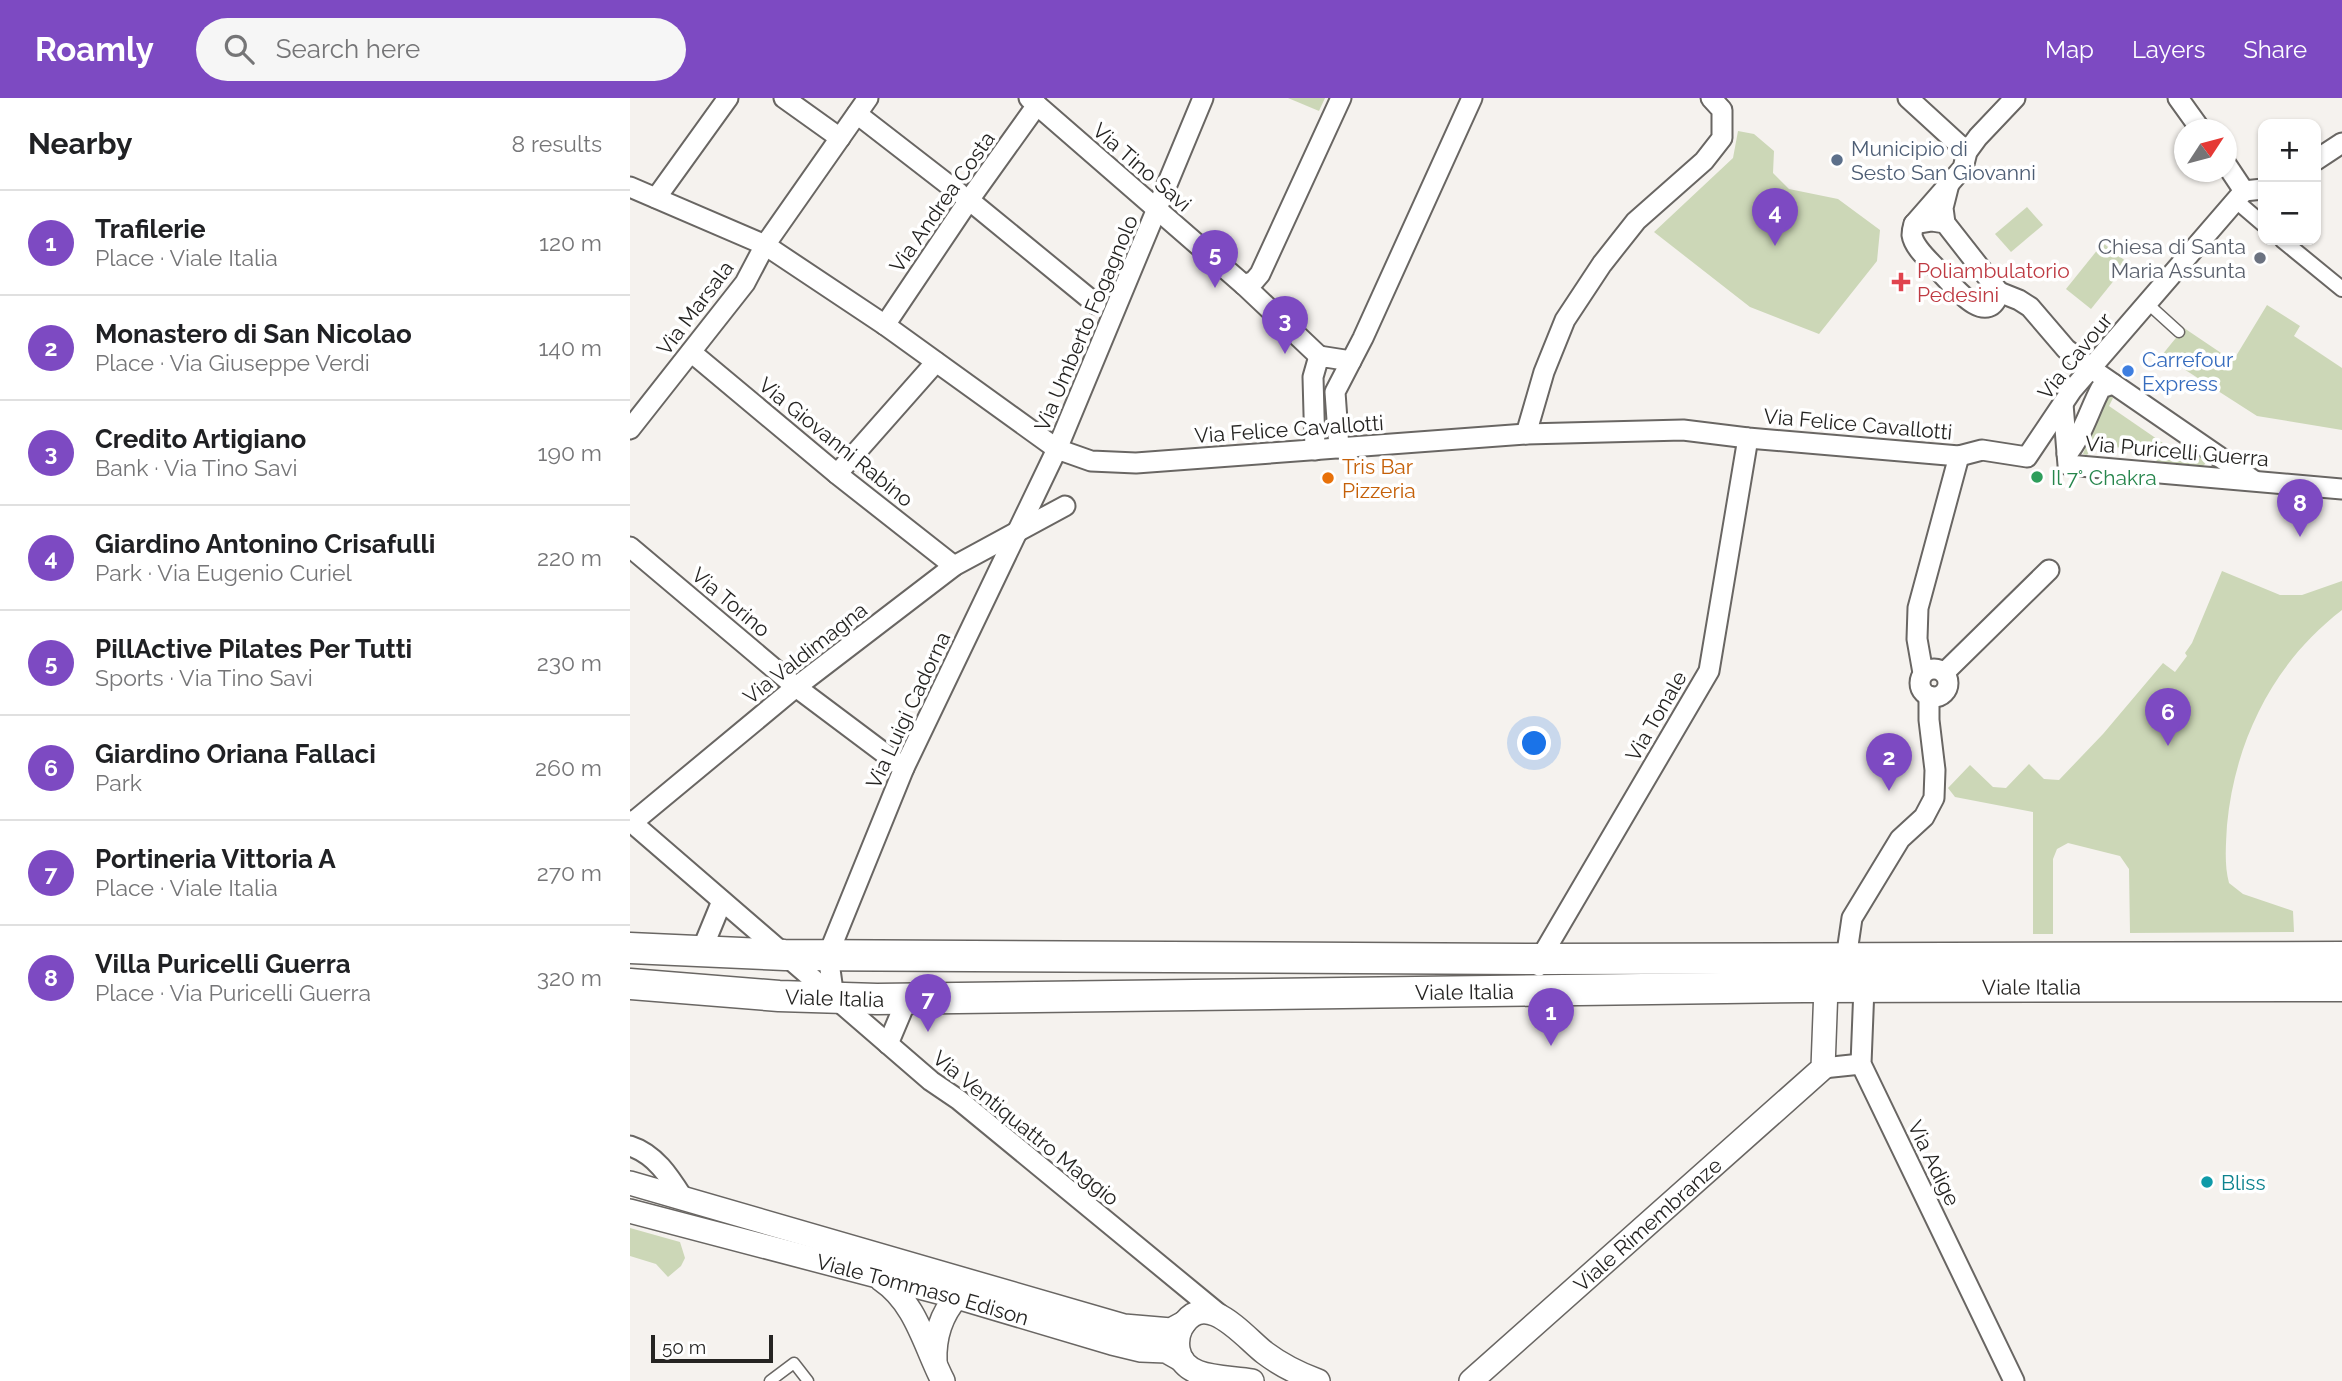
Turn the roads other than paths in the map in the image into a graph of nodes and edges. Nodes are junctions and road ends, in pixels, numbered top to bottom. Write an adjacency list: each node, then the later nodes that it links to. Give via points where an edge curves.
1 (728, 98): 22 (street)
2 (784, 98): 13 (street)
3 (1203, 98): 23 (street, Via Umberto Fogagnolo)
4 (1341, 98): 29 (street, via 1260,274)
5 (1472, 98): 39 (street)
6 (1711, 98): 45 (street, via 1722,110 1722,138 1704,161 1636,221 1602,264 1565,320)
7 (1908, 98): 15 (street)
8 (2015, 98): 15 (street)
9 (2178, 98): 12 (street)
10 (1033, 102): 21 (street, Via Andrea Costa); 23 (street, Via Tino Savi)
11 (862, 106): 13 (street, Via Marsala); 21 (street, via 870,127)
12 (2193, 119)
13 (840, 138): 28 (street, Via Marsala)
14 (2342, 143): 16 (street)
15 (1967, 152): 18 (street, via 1963,168)
16 (2321, 157)
17 (2237, 179): 20 (street)
18 (1949, 184): 25 (street, via 1943,208); 26 (street)
19 (630, 187): 22 (street, Via Felice Cavallotti)
20 (2247, 194): 24 (street); 32 (street, Via Cavour)
21 (964, 197): 33 (street); 34 (street, Via Andrea Costa)
22 (656, 198): 28 (street, Via Felice Cavallotti)
23 (1157, 211): 29 (street, Via Tino Savi); 48 (street, Via Umberto Fogagnolo)
24 (2258, 215)
25 (1945, 223): 26 (street); 31 (street)
26 (1914, 224): 31 (street, via 1912,235 1919,248 1968,302 1990,305)
27 (2288, 245): 30 (street)
28 (765, 246): 34 (street, Via Felice Cavallotti); 37 (street, Via Marsala, via 745,283)
29 (1244, 285): 38 (street, Via Tino Savi)
30 (2342, 289)
31 (1999, 292): 41 (street, via 2030,307 2066,349)
32 (2147, 303): 35 (lane); 36 (street, Via Cavour)
33 (1096, 304)
34 (885, 325): 40 (street, Via Felice Cavallotti)
35 (2179, 332)
36 (2110, 347): 41 (street, Via Cavour); 42 (street)
37 (691, 352): 44 (street, Via Marsala); 54 (street, Via Giovanni Rabino)
38 (1319, 356): 39 (street); 49 (street, via 1313,377)
39 (1351, 361): 47 (street, via 1335,392)
40 (936, 362): 48 (street, Via Felice Cavallotti); 54 (street)
41 (2091, 368): 42 (street); 43 (street, Via Cavour)
42 (2116, 386): 50 (street); 51 (street, Via Cavour, via 2101,388)
43 (2063, 404): 51 (street, Via Puricelli Guerra); 53 (street, Via Cavour)
44 (630, 429)
45 (1526, 434): 46 (street, Via Felice Cavallotti, via 1682,429); 47 (street, Via Felice Cavallotti)
46 (1748, 438): 52 (street, Via Felice Cavallotti); 75 (street, Via Tonale, via 1709,671)
47 (1339, 448): 49 (street, Via Felice Cavallotti)
48 (1058, 449): 49 (street, Via Felice Cavallotti, via 1091,461 1136,463); 59 (street, Via Luigi Cadorna)
49 (1315, 450)
50 (2212, 451): 55 (street, via 2215,466); 56 (street)
51 (2067, 454): 55 (street, Via Puricelli Guerra, via 2068,465)
52 (1959, 456): 53 (street, Via Felice Cavallotti, via 1982,450); 63 (street, via 1918,608)
53 (2027, 457)
54 (837, 474): 61 (street, Via Giovanni Rabino)
55 (2203, 476): 56 (street, Via Puricelli Guerra)
56 (2254, 480): 57 (street, Via Puricelli Guerra)
57 (2342, 489)
58 (1065, 506): 59 (street, Via Valdimagna)
59 (1015, 534): 61 (street, Via Valdimagna); 67 (street, Via Luigi Cadorna)
60 (630, 547): 65 (street, Via Torino)
61 (954, 566): 65 (street, Via Valdimagna)
62 (2049, 570): 64 (street)
63 (1923, 673): 64 (street, via 1936,668); 66 (street, via 1920,686)
64 (1944, 673): 66 (street, via 1946,690)
65 (796, 687): 67 (street, Via Torino); 68 (street, Via Valdimagna)
66 (1929, 696): 76 (street, via 1934,798 1924,817 1900,839 1852,918)
67 (904, 768): 73 (street, Via Luigi Cadorna)
68 (631, 822): 69 (street, Via Ventiquattro Maggio)
69 (722, 901): 71 (street); 72 (street, Via Ventiquattro Maggio)
70 (630, 948): 71 (main road, Viale Italia)
71 (701, 952): 72 (main road, Viale Italia)
72 (785, 955): 73 (main road, Viale Italia); 82 (street, Via Ventiquattro Maggio)
73 (828, 955): 75 (main road, Viale Italia); 82 (street)
74 (2342, 957): 76 (main road, Viale Italia)
75 (1540, 959): 76 (main road, Viale Italia); 81 (street, Via Tonale)
76 (1846, 959): 79 (street); 80 (street)
77 (630, 984): 82 (main road, Viale Italia)
78 (2342, 986): 80 (main road, Viale Italia)
79 (1826, 987): 80 (main road, Viale Italia); 81 (main road, Viale Italia); 86 (street)
80 (1864, 987): 85 (street, Via Adige)
81 (1533, 991): 83 (main road, Viale Italia)
82 (834, 998): 83 (main road, Viale Italia); 84 (street, Via Ventiquattro Maggio)
83 (907, 999): 84 (street)
84 (888, 1044): 93 (street, Via Ventiquattro Maggio)
85 (1861, 1065): 86 (street); 104 (street, Via Adige)
86 (1823, 1068): 103 (street, Viale Rimembranze)
87 (630, 1146): 89 (street, via 654,1159 670,1178)
88 (630, 1183): 89 (street, Viale Tommaso Edison)
89 (676, 1196): 91 (street); 96 (street, Viale Tommaso Edison, via 1124,1326 1171,1330)
90 (630, 1211): 91 (street, Viale Tommaso Edison)
91 (662, 1220): 92 (street, Viale Tommaso Edison)
92 (873, 1275): 94 (street, Viale Tommaso Edison); 98 (street, via 908,1305)
93 (1172, 1277): 95 (street, Via Ventiquattro Maggio); 96 (street, Via Ventiquattro Maggio, via 1190,1296)
94 (957, 1297): 97 (street, Viale Tommaso Edison, via 1112,1343 1166,1351); 98 (street, via 946,1311 936,1345)
95 (1219, 1314): 96 (street, Viale Tommaso Edison, via 1199,1314); 102 (street, via 1272,1357)
96 (1184, 1324): 97 (street, via 1177,1339)
97 (1182, 1360): 101 (street, Viale Tommaso Edison, via 1198,1373)
98 (939, 1373)
99 (770, 1381): 100 (lane, via 794,1363)
100 (808, 1381)
101 (1252, 1381)
102 (1318, 1381)
103 (1471, 1381)
104 (2014, 1381)

